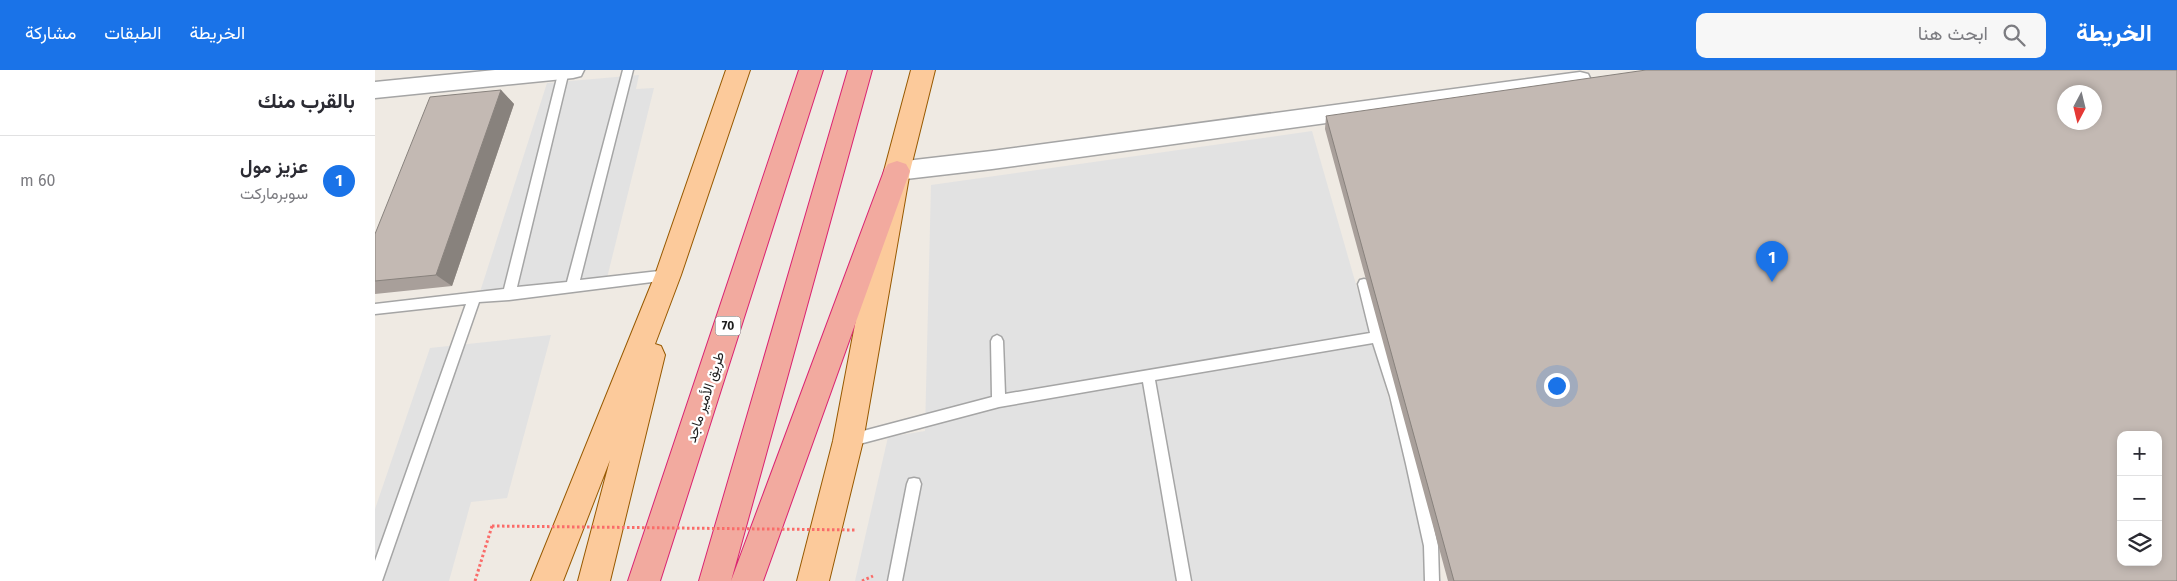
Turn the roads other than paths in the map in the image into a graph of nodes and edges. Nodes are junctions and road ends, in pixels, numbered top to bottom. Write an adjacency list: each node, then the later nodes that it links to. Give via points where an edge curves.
1 (569, 70): 8 (street); 13 (lane)
2 (628, 70): 12 (lane)
3 (738, 70): 10 (main road)
4 (811, 70): 25 (highway, طريق الأمير ماجد / 70)
5 (860, 70): 26 (highway)
6 (923, 70): 9 (main road)
7 (1603, 77): 9 (street)
8 (375, 90)
9 (897, 171): 20 (main road); 27 (highway)
10 (668, 275): 12 (lane); 23 (main road); 24 (main road, via 645,383)
11 (1364, 284): 16 (lane)
12 (572, 287): 13 (lane)
13 (509, 294): 14 (lane)
14 (474, 298): 15 (lane); 22 (lane)
15 (375, 309)
16 (1377, 337): 18 (lane); 31 (lane, via 1397,396 1413,464 1431,546)
17 (997, 341): 19 (lane)
18 (1148, 376): 19 (lane); 30 (lane)
19 (999, 402): 20 (lane)
20 (848, 441): 28 (main road)
21 (914, 484): 29 (lane)
22 (375, 581)
23 (547, 581)
24 (594, 581)
25 (644, 581)
26 (715, 581)
27 (747, 581)
28 (813, 581)
29 (895, 581)
30 (1184, 581)
31 (1432, 581)

